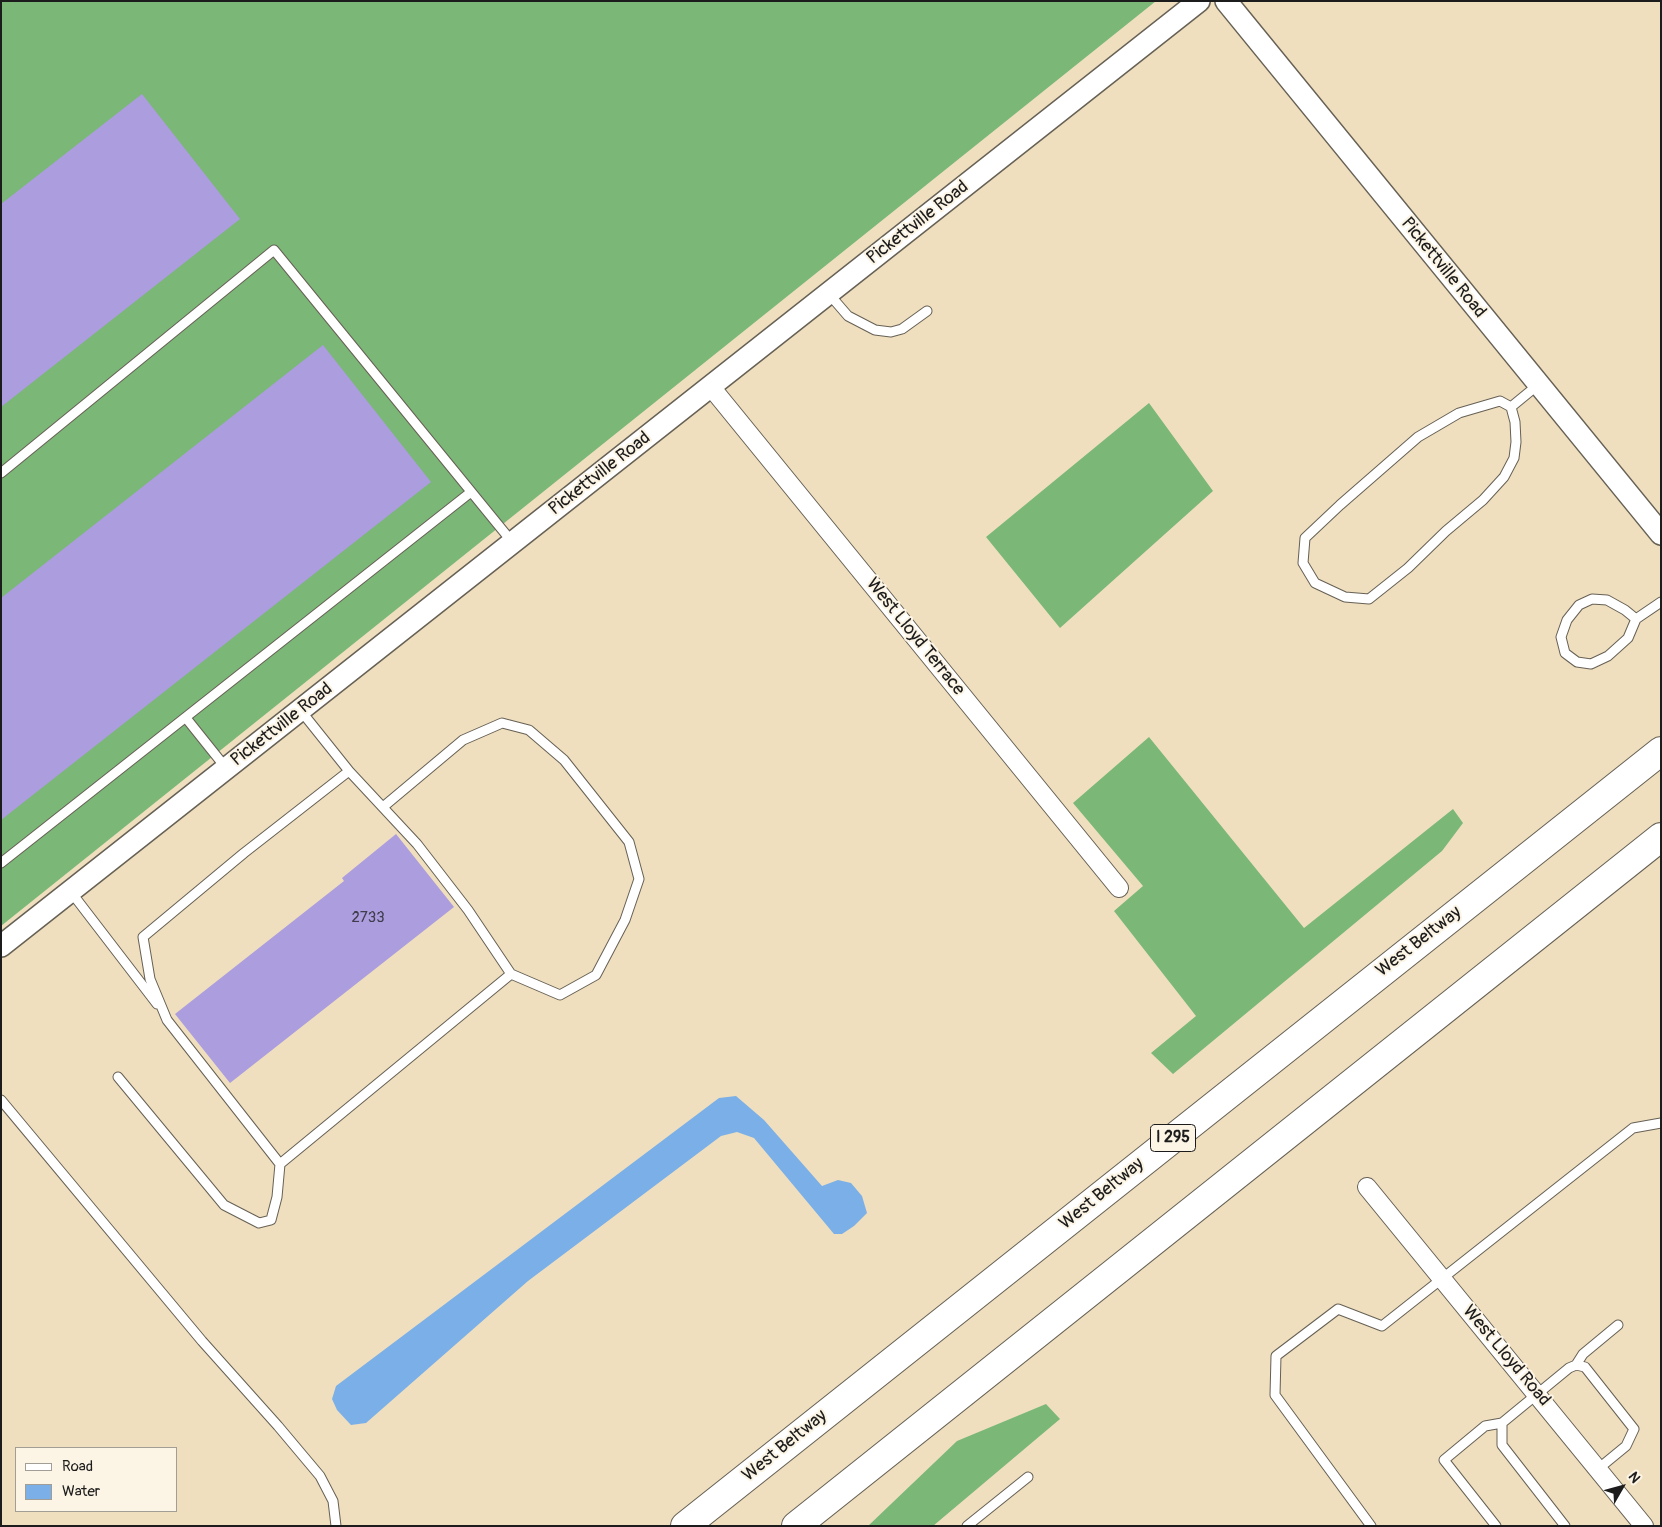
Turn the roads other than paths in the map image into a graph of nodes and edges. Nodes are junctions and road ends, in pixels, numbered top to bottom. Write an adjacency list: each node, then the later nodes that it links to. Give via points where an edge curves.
1 (1199, 1): 3 (street, Pickettville Road)
2 (1226, 1): 5 (street, Pickettville Road)
3 (828, 294): 4 (lane, via 848,316 875,330 891,332 902,329); 6 (street, Pickettville Road)
4 (927, 311)
5 (1539, 384): 7 (lane); 10 (street, Pickettville Road)
6 (711, 387): 11 (street, Pickettville Road); 22 (street, West Lloyd Terrace)
7 (1511, 407): 7 (lane, via 1516,442 1514,458 1504,477 1408,568 1370,599 1344,597 1315,583 1303,563 1306,538 1340,505 1418,437 1459,413 1500,401)
8 (1, 473): 9 (lane, via 274,250)
9 (471, 492): 11 (lane); 15 (lane)
10 (1661, 534)
11 (513, 543): 14 (street, Pickettville Road)
12 (1661, 602): 13 (lane)
13 (1636, 619): 13 (lane, via 1628,638 1608,656 1591,664 1577,662 1565,652 1561,637 1567,620 1579,605 1592,599 1607,600)
14 (300, 710): 17 (street, Pickettville Road); 18 (lane)
15 (186, 718): 17 (lane); 21 (lane)
16 (1661, 751): 40 (highway, West Beltway / I 295)
17 (227, 769): 23 (street, Pickettville Road)
18 (349, 771): 19 (lane); 26 (lane, via 143,937 150,979)
19 (383, 808): 25 (lane, via 417,844 468,910); 25 (lane, via 463,740 502,723 529,730 564,760 629,842 639,879 625,920 596,975 560,995)
20 (1661, 837): 41 (highway)
21 (1, 863)
22 (1119, 888)
23 (71, 892): 24 (street, Pickettville Road); 26 (lane)
24 (1, 946)
25 (511, 974): 30 (lane)
26 (164, 1014): 30 (lane)
27 (118, 1077): 30 (lane, via 224,1205 259,1223 271,1220 278,1197)
28 (1, 1100): 39 (lane, via 196,1334 320,1476 333,1501)
29 (1661, 1122): 32 (lane, via 1633,1128)
30 (280, 1164)
31 (1367, 1187): 32 (street, West Lloyd Road)
32 (1441, 1278): 35 (street, West Lloyd Road); 43 (lane, via 1382,1326 1338,1309 1276,1356 1275,1395)
33 (1618, 1325): 34 (lane, via 1583,1354)
34 (1576, 1366): 35 (lane); 37 (lane, via 1585,1367 1634,1429 1626,1446)
35 (1537, 1394): 36 (lane); 37 (street, West Lloyd Road)
36 (1502, 1423): 44 (lane, via 1485,1426 1444,1460); 45 (lane, via 1502,1444)
37 (1598, 1469): 46 (street, West Lloyd Road)
38 (1028, 1478): 42 (lane)
39 (336, 1526)
40 (685, 1526)
41 (796, 1526)
42 (967, 1526)
43 (1371, 1526)
44 (1496, 1526)
45 (1565, 1526)
46 (1644, 1526)

